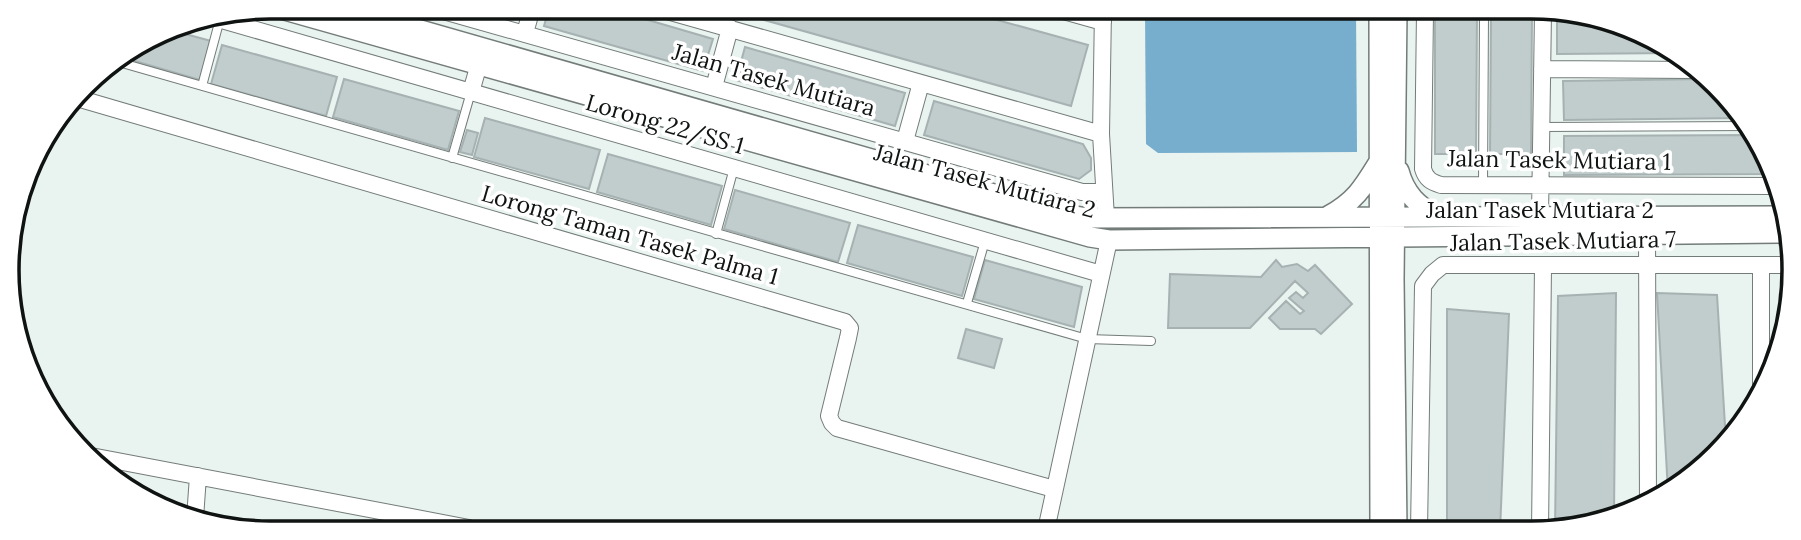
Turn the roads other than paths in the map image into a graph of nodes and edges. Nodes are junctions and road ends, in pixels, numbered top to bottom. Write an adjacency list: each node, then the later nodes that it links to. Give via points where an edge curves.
1 (315, 19): 16 (street, Jalan Tasek Mutiara 2)
2 (340, 19): 16 (street)
3 (382, 19): 41 (street, Jalan Tasek Mutiara 2, via 1067,215)
4 (473, 19): 17 (street, Jalan Tasek Mutiara)
5 (529, 19): 17 (street)
6 (697, 19): 15 (street)
7 (1103, 19): 29 (street)
8 (1379, 19): 32 (street)
9 (1397, 19): 32 (street)
10 (1425, 19): 34 (street, Jalan Tasek Mutiara 1, via 1423,169 1426,177 1441,185)
11 (1484, 19): 34 (lane)
12 (1543, 20): 20 (street)
13 (230, 22): 25 (street, Lorong 22/SS 1)
14 (217, 25): 23 (lane)
15 (730, 28): 22 (street); 24 (street)
16 (360, 32): 19 (street, Jalan Tasek Mutiara 2)
17 (525, 33): 24 (street, Jalan Tasek Mutiara)
18 (127, 64): 23 (lane)
19 (479, 64): 25 (street); 48 (street, Jalan Tasek Mutiara 2)
20 (1542, 69): 21 (street); 28 (street)
21 (1682, 70)
22 (921, 83): 29 (street); 30 (street)
23 (202, 86): 31 (lane)
24 (714, 87): 30 (street, Jalan Tasek Mutiara)
25 (471, 92): 31 (lane); 33 (street, Lorong 22/SS 1)
26 (86, 100): 62 (street, Lorong Taman Tasek Palma 1, via 845,322 849,338 829,416 837,428)
27 (1736, 126): 28 (lane)
28 (1541, 127): 35 (street)
29 (1101, 134): 37 (street)
30 (905, 141): 37 (street, Jalan Tasek Mutiara, via 1082,192)
31 (452, 158): 45 (lane)
32 (1388, 160): 40 (street, via 1417,204); 42 (street); 43 (street)
33 (734, 168): 45 (lane); 49 (street, Lorong 22/SS 1)
34 (1483, 185): 35 (street, Jalan Tasek Mutiara 1)
35 (1540, 185): 36 (street, Jalan Tasek Mutiara 1); 38 (street)
36 (1767, 186)
37 (1103, 192): 41 (street)
38 (1540, 216): 39 (street, Jalan Tasek Mutiara 2); 40 (street, Jalan Tasek Mutiara 2)
39 (1776, 216)
40 (1438, 217): 43 (street, Jalan Tasek Mutiara 2)
41 (1106, 218): 42 (street, Jalan Tasek Mutiara 2)
42 (1325, 227): 43 (street, Jalan Tasek Mutiara 2); 48 (street, Jalan Tasek Mutiara 2); 55 (street, via 1366,252)
43 (1389, 227): 47 (street, Jalan Tasek Mutiara 2); 55 (street)
44 (1779, 233): 46 (street, Jalan Tasek Mutiara 2)
45 (716, 234): 56 (lane)
46 (1647, 234): 47 (street, Jalan Tasek Mutiara 2); 50 (street)
47 (1447, 235): 55 (street, via 1412,250)
48 (1109, 240): 54 (street)
49 (985, 241): 54 (street, Lorong 22/SS 1); 56 (lane)
50 (1647, 263): 51 (street, Jalan Tasek Mutiara 7); 53 (street, Jalan Tasek Mutiara 7); 63 (street)
51 (1761, 265): 52 (street, Jalan Tasek Mutiara 7); 59 (street)
52 (1782, 265)
53 (1543, 266): 65 (street); 70 (street, Jalan Tasek Mutiara 7, via 1443,265 1423,286)
54 (1101, 275): 57 (street)
55 (1387, 280): 68 (street); 69 (street)
56 (967, 303): 57 (lane)
57 (1087, 339): 58 (lane); 62 (street)
58 (1151, 341)
59 (1761, 370)
60 (105, 459): 61 (street)
61 (198, 477): 64 (street); 66 (street)
62 (1054, 489): 67 (street)
63 (1648, 492)
64 (196, 509)
65 (1540, 520)
66 (432, 521)
67 (1048, 521)
68 (1380, 521)
69 (1396, 521)
70 (1419, 521)

